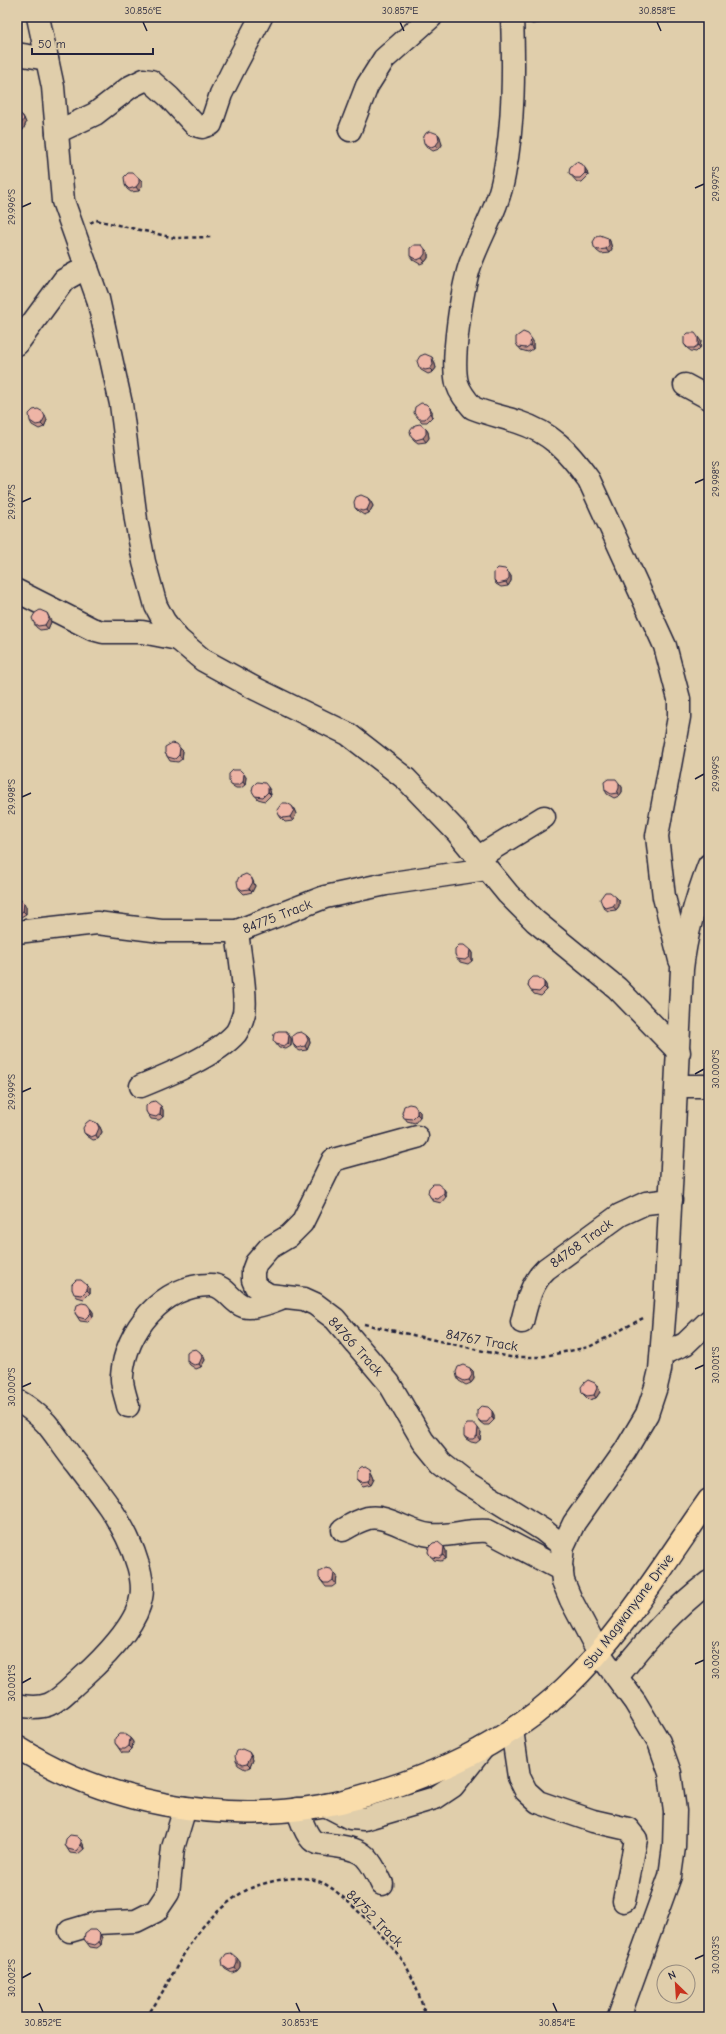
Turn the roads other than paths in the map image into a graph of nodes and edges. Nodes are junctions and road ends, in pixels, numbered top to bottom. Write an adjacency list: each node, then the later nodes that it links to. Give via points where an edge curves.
1 (38, 17): 6 (street)
2 (261, 17): 8 (street, via 221,94 211,124 202,127 195,125 152,81 144,80 136,83 95,114)
3 (431, 17): 7 (street, via 384,59 367,86)
4 (512, 17): 20 (street, via 510,144 500,198 465,280 456,360 457,382 465,400 473,408 540,430 554,438 576,462 589,480 665,646 679,699 679,717 657,836 664,897)
5 (17, 54): 6 (street)
6 (47, 59): 8 (street)
7 (350, 130)
8 (58, 132): 9 (street, via 63,202)
9 (87, 267): 10 (street, via 64,280); 14 (street, via 98,299 121,404 144,562 156,606)
10 (17, 344)
11 (685, 385): 12 (street)
12 (709, 398)
13 (17, 591): 14 (street, via 92,629 103,632 142,632)
14 (178, 639): 16 (street, via 203,660 348,734 406,779 432,805)
15 (544, 817): 16 (street)
16 (482, 864): 18 (street, 84775 Track, via 325,898); 21 (street, via 535,921 617,988)
17 (709, 865): 20 (street, via 694,905)
18 (237, 931): 19 (street, 84775 Track, via 161,931 98,923); 22 (street, via 244,1012 237,1031 192,1063)
19 (17, 932)
20 (682, 968): 21 (street)
21 (679, 1052): 23 (street)
22 (141, 1086)
23 (677, 1086): 24 (street); 26 (street)
24 (709, 1086)
25 (417, 1137): 27 (street, 84766 Track, via 338,1158 331,1163 302,1223 289,1236 269,1248 253,1271 253,1280 261,1292)
26 (671, 1200): 29 (street, 84768 Track, via 646,1203 620,1215 550,1265 538,1276 532,1288); 30 (street)
27 (288, 1296): 32 (street, via 260,1305 242,1306 218,1286 212,1285 176,1292 162,1300 142,1321 128,1350 122,1377); 35 (street, 84766 Track, via 315,1304 335,1319 389,1383 423,1441 441,1463 464,1481 544,1530)
28 (709, 1321): 30 (street, via 684,1344)
29 (522, 1322)
30 (662, 1354): 35 (street, via 656,1387 647,1414 625,1451 574,1523)
31 (17, 1401): 40 (street, via 45,1423 114,1514 128,1538 142,1591 138,1609 120,1638 85,1675 51,1704 42,1708)
32 (128, 1406)
33 (709, 1500): 38 (main road, Sbu Magwanyane Drive, via 643,1595)
34 (344, 1530): 36 (street, via 363,1520 376,1517 410,1531 428,1535 488,1531)
35 (563, 1546): 36 (street)
36 (562, 1570): 38 (street, via 563,1581 571,1600)
37 (709, 1582): 39 (street, via 682,1602)
38 (599, 1652): 39 (street); 41 (main road, Sbu Magwanyane Drive, via 565,1688 538,1712)
39 (616, 1677): 48 (street, via 635,1702 659,1742 670,1773 675,1811 670,1876)
40 (17, 1705)
41 (512, 1730): 44 (main road, Sbu Magwanyane Drive, via 466,1758 422,1777 371,1794); 46 (street, via 519,1777 526,1791 538,1802 594,1821 628,1829 636,1839)
42 (17, 1747): 43 (main road, Sbu Magwanyane Drive, via 85,1781 122,1794)
43 (185, 1808): 44 (main road, Sbu Magwanyane Drive, via 241,1812); 47 (street, via 173,1848 168,1893 156,1911 136,1921 97,1923)
44 (297, 1809): 45 (street, via 312,1840 319,1844 360,1851 373,1865)
45 (382, 1884)
46 (624, 1901)
47 (70, 1931)
48 (620, 2017)

